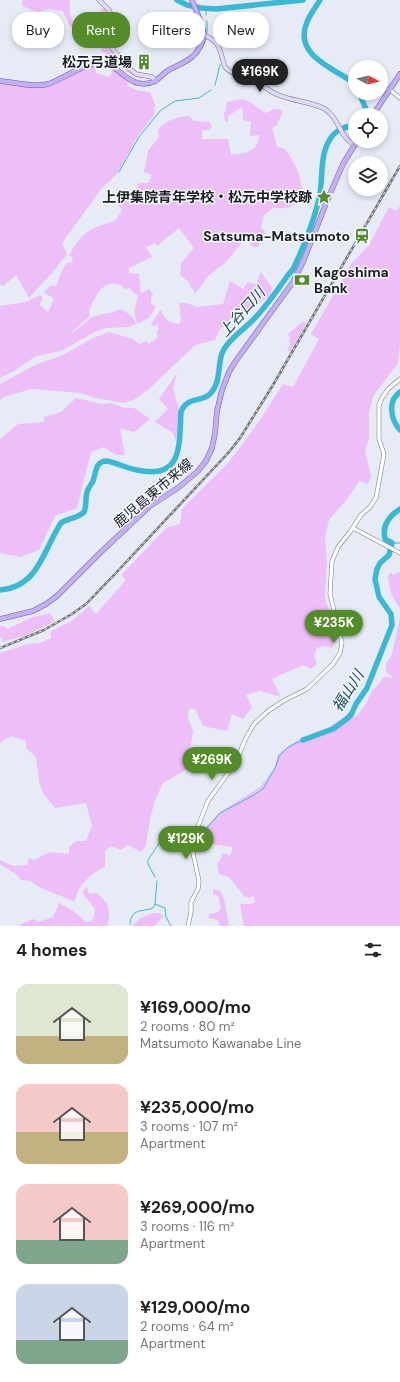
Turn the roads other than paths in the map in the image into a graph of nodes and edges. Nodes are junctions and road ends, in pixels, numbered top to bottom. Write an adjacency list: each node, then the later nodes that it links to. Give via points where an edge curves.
1 (99, 0): 8 (main road, via 111,15 109,34 112,48 132,71 152,77)
2 (192, 0): 3 (main road)
3 (196, 12)
4 (205, 35): 12 (main road, via 217,42 228,70 254,80 277,95 322,108 331,114 343,136)
5 (199, 48): 8 (main road, via 194,55)
6 (400, 74): 9 (main road)
7 (0, 81): 8 (main road, via 41,85 98,63 115,67 134,82 145,84)
8 (156, 81)
9 (389, 89): 10 (street); 11 (main road)
10 (400, 98)
11 (377, 108)
12 (348, 139)
13 (352, 148): 17 (main road, 鹿児島東市来線, via 293,282 229,372 219,402 212,448 202,466 190,479 150,506 57,596 33,611)
14 (400, 379): 15 (street, via 388,389 379,405 379,439 384,454 376,498)
15 (353, 528): 16 (street); 18 (street, via 338,547 332,561 330,594 342,643 338,657 307,689 268,711 254,724 236,762 208,801 191,844 199,882 191,902)
16 (400, 553)
17 (0, 619)
18 (188, 926)

